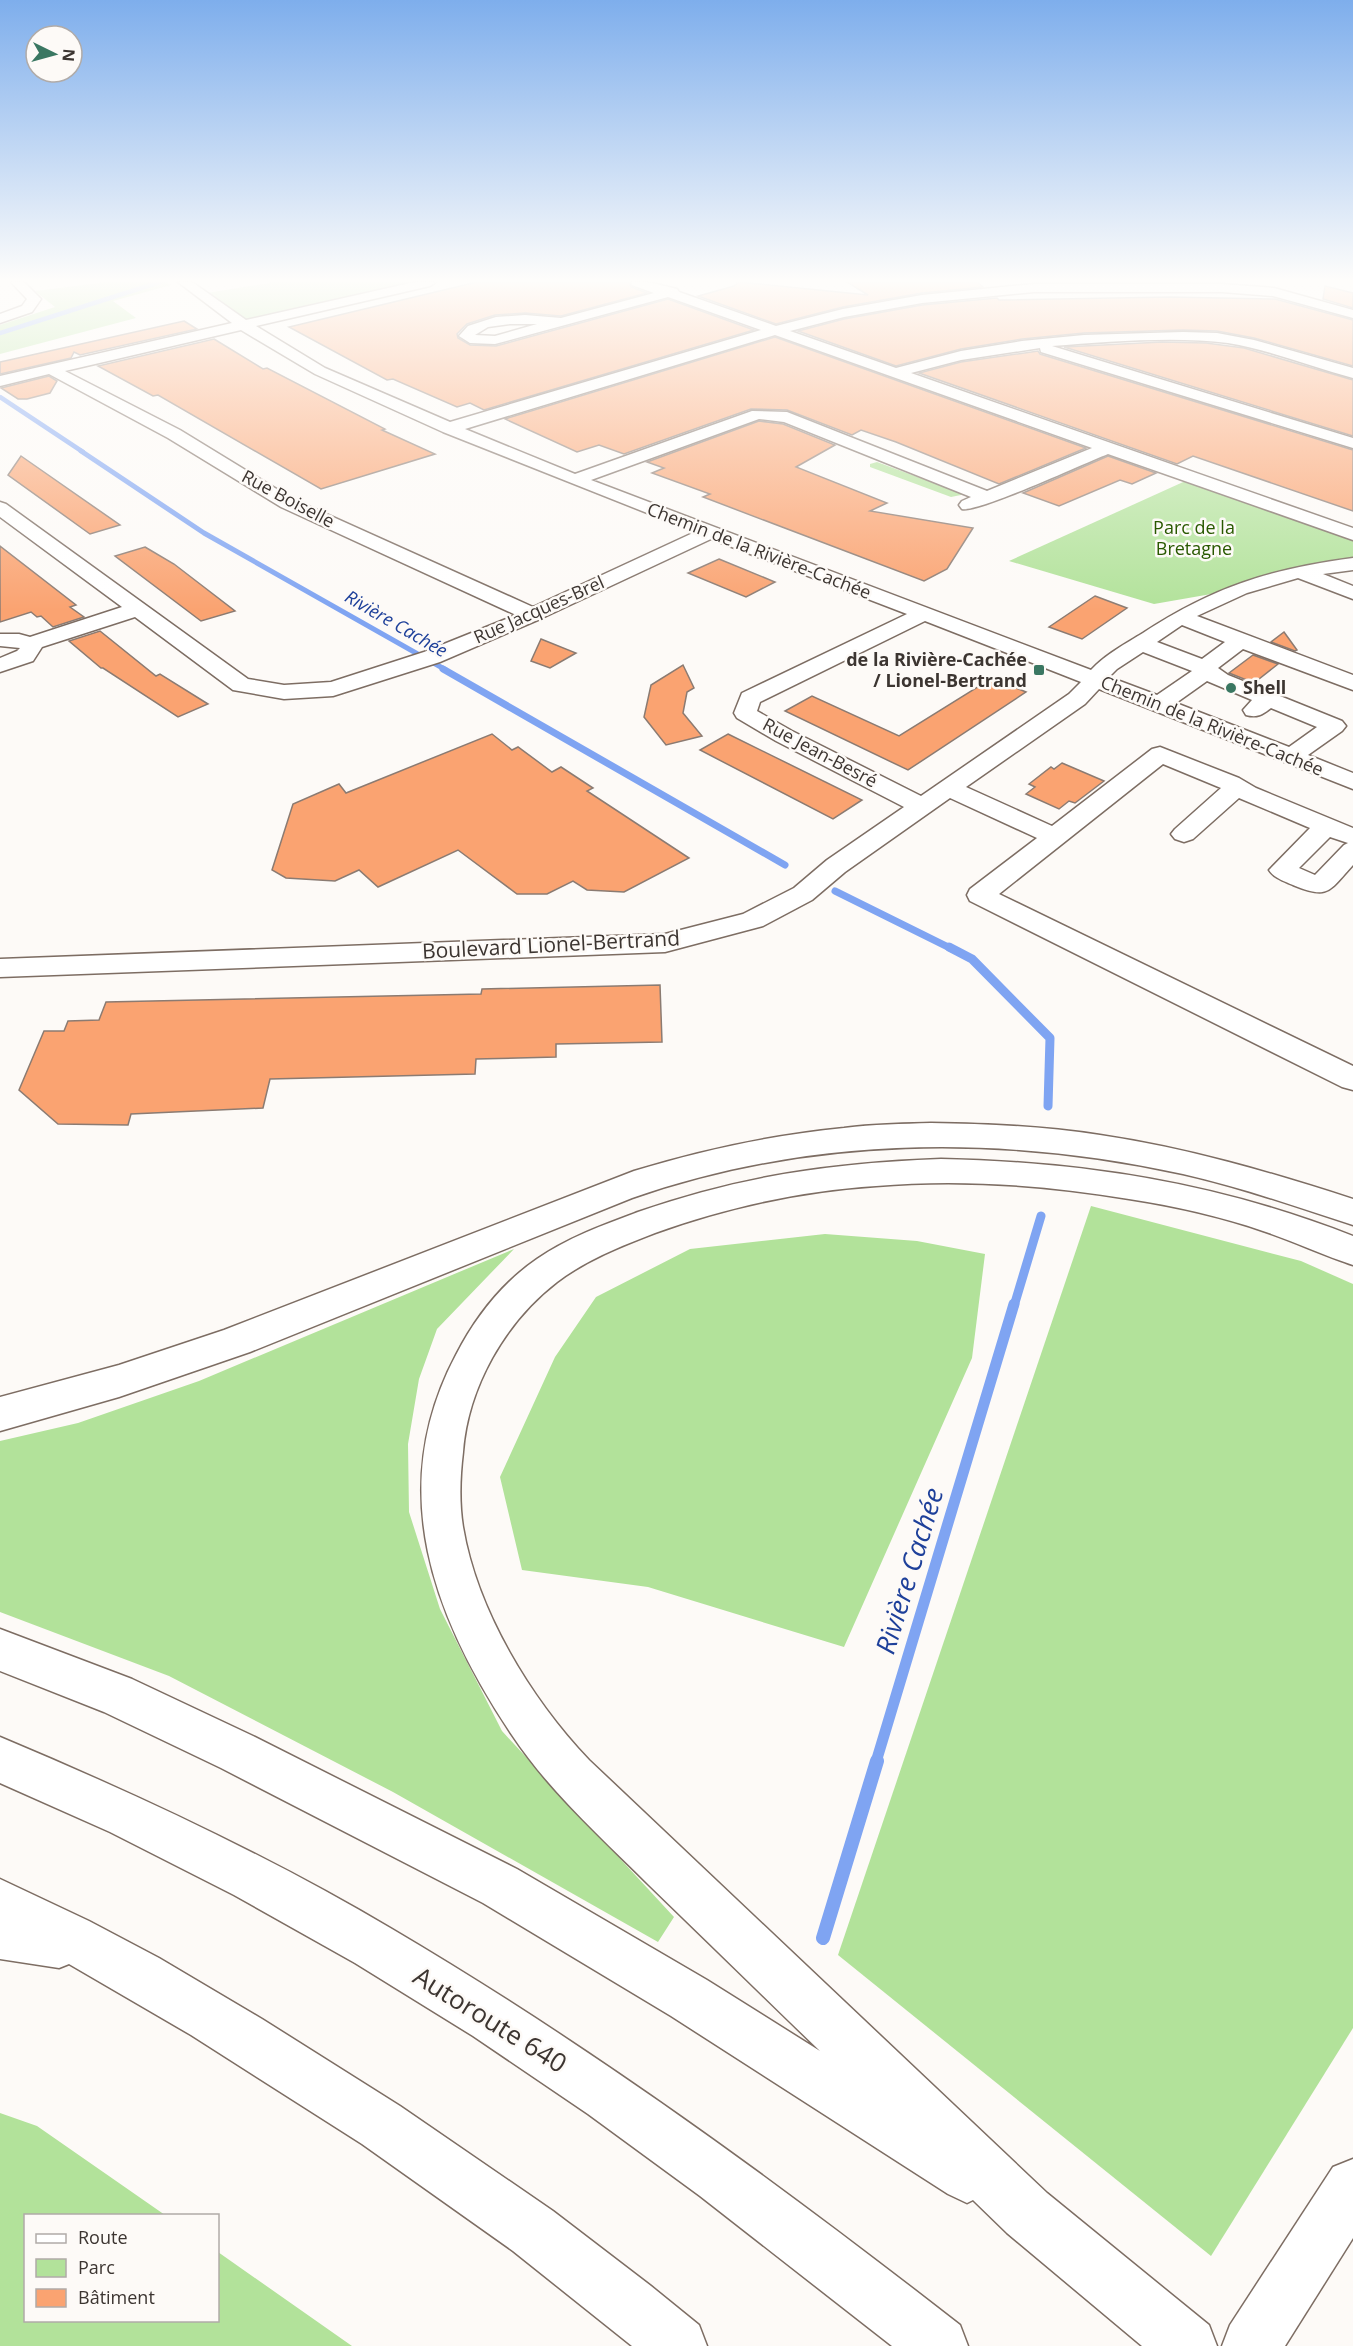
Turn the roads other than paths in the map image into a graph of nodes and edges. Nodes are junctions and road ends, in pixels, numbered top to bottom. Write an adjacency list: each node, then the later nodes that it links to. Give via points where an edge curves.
1 (92, 391): 22 (main road, Rue Boiselle, via 287,503)
2 (366, 391): 6 (main road, Chemin de la Rivière-Cachée)
3 (573, 391): 6 (main road)
4 (953, 391): 8 (main road)
5 (1185, 391): 7 (main road)
6 (449, 429): 11 (main road, Chemin de la Rivière-Cachée)
7 (1353, 443)
8 (1109, 447): 12 (main road); 16 (main road)
9 (871, 452): 10 (main road); 11 (main road, via 787,417 758,414); 12 (main road)
10 (855, 459)
11 (575, 480): 15 (main road, Chemin de la Rivière-Cachée)
12 (989, 498): 13 (main road)
13 (949, 506)
14 (0, 507): 20 (main road, Rue Jacques-Brel, via 19,531)
15 (711, 532): 21 (main road, Chemin de la Rivière-Cachée); 22 (main road, Rue Jacques-Brel)
16 (1353, 534)
17 (1353, 564): 18 (main road, Boulevard Lionel-Bertrand)
18 (1300, 571): 19 (main road); 23 (main road, Boulevard Lionel-Bertrand, via 1240,589)
19 (1353, 593)
20 (138, 609): 22 (main road, Rue Jacques-Brel, via 241,685 284,692 333,689 422,660); 27 (main road)
21 (924, 614): 30 (main road, Chemin de la Rivière-Cachée); 40 (main road, Rue Jean-Besré, via 750,698 745,713)
22 (533, 615)
23 (1179, 617): 25 (main road); 26 (main road, Boulevard Lionel-Bertrand)
24 (0, 640): 27 (main road)
25 (1241, 641): 29 (main road); 34 (main road)
26 (1140, 643): 29 (main road); 30 (main road, Boulevard Lionel-Bertrand, via 1109,664)
27 (30, 644): 28 (main road, via 30,652 25,656)
28 (0, 665)
29 (1204, 668): 31 (main road, via 1203,674); 33 (main road)
30 (1095, 680): 32 (main road, Chemin de la Rivière-Cachée); 39 (main road, Boulevard Lionel-Bertrand, via 1077,699)
31 (1188, 685): 32 (main road); 33 (main road)
32 (1159, 704): 35 (main road, Chemin de la Rivière-Cachée)
33 (1261, 704): 34 (main road); 35 (main road)
34 (1340, 708): 36 (main road)
35 (1227, 730): 36 (main road, Chemin de la Rivière-Cachée)
36 (1291, 756): 37 (main road, Chemin de la Rivière-Cachée)
37 (1353, 782)
38 (1237, 787): 41 (main road); 42 (main road); 43 (main road, via 1160,754)
39 (947, 788): 40 (main road, Boulevard Lionel-Bertrand); 43 (main road)
40 (921, 806): 46 (main road, Boulevard Lionel-Bertrand, via 803,894 753,920 665,944)
41 (1327, 826): 44 (main road); 45 (main road, via 1282,870 1319,885)
42 (1184, 834)
43 (1055, 837): 47 (main road, via 980,895)
44 (1353, 837)
45 (1353, 850)
46 (0, 968)
47 (1353, 1079)
48 (1353, 1212): 50 (main road, via 1213,1168 1160,1155 1061,1140 934,1134 797,1146 704,1164 625,1188 217,1347)
49 (1353, 1251): 57 (main road, via 1237,1211 1132,1186 1071,1178 969,1171 883,1174 792,1184 719,1199 654,1219 569,1257 538,1277 490,1329 474,1356 448,1420 440,1493 454,1576 466,1612 487,1652 557,1759)
50 (0, 1414)
51 (0, 1650): 57 (main road, via 116,1695 217,1742 500,1886 689,1998)
52 (0, 1760): 59 (main road, Autoroute 640, via 77,1791 258,1882 352,1933 507,2029 587,2081 770,2214)
53 (0, 1904): 55 (main road)
54 (0, 1934): 55 (main road)
55 (88, 1947): 58 (main road, via 246,2038 476,2187)
56 (1347, 2197): 61 (main road)
57 (1027, 2213): 60 (main road)
58 (678, 2346)
59 (939, 2346)
60 (1188, 2346)
61 (1251, 2346)

